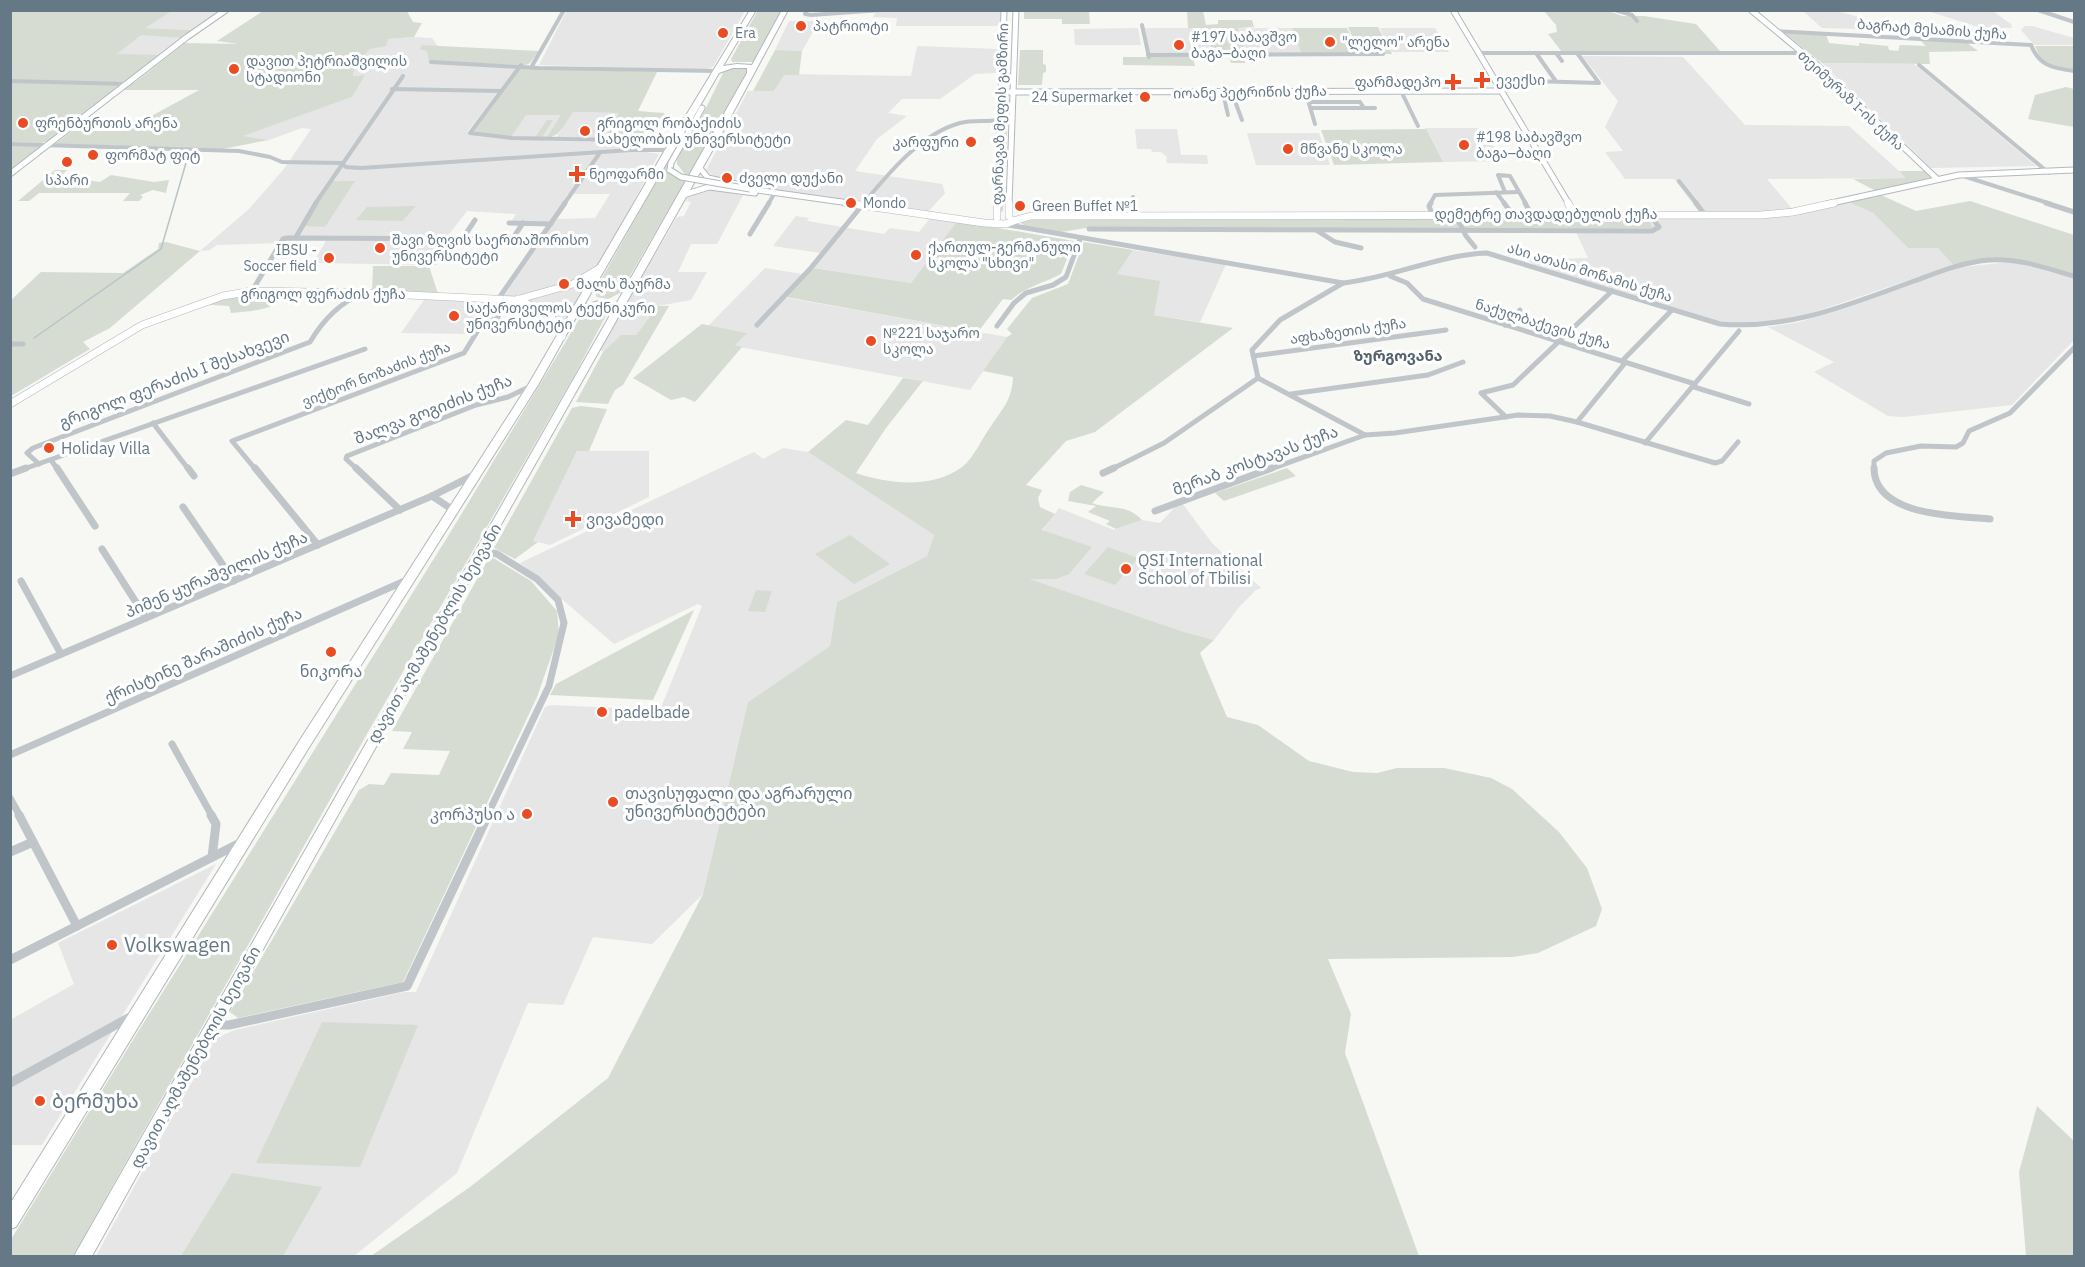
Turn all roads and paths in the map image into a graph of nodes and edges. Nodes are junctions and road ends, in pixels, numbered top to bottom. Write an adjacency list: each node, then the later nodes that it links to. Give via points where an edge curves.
1 (226, 10): 41 (main road)
2 (564, 10): 31 (street)
3 (753, 10): 23 (highway)
4 (785, 10): 26 (highway, დავით აღმაშენებლის ხეივანი)
5 (807, 10): 6 (street, via 806,14 811,15)
6 (881, 10)
7 (1004, 10): 17 (main road, ფარნავაზ მეფის გამზირი)
8 (1016, 10): 18 (main road, ფარნავაზ მეფის გამზირი)
9 (1453, 10): 19 (main road)
10 (1615, 10): 13 (street, via 1632,15)
11 (1751, 10): 16 (main road, თეიმურაზ I-ის ქუჩა)
12 (2038, 10): 14 (street)
13 (1637, 21)
14 (2074, 22)
15 (1142, 25): 24 (street, via 1149,56)
16 (1775, 31): 25 (main road, თეიმურაზ I-ის ქუჩა); 33 (street, ბაგრატ მესამის ქუჩა, via 2031,45 2040,63)
17 (1001, 46): 18 (main road); 53 (main road, ფარნავაზ მეფის გამზირი)
18 (1015, 46): 44 (main road, ფარნავაზ მეფის გამზირი)
19 (1479, 53): 20 (street); 37 (main road)
20 (1536, 53): 21 (street); 38 (street)
21 (1556, 53): 22 (street); 28 (street)
22 (1577, 53): 25 (street); 40 (street, via 1599,83)
23 (727, 54): 26 (highway, via 731,62 751,63); 32 (highway)
24 (1383, 54)
25 (1804, 54): 78 (main road, თეიმურაზ I-ის ქუჩა)
26 (760, 59): 34 (highway, დავით აღმაშენებლის ხეივანი)
27 (431, 62): 29 (street)
28 (1562, 62)
29 (520, 65): 31 (street); 49 (street)
30 (1919, 65): 75 (street)
31 (532, 66): 32 (street)
32 (717, 71): 34 (highway, via 741,66 750,67); 56 (highway)
33 (2074, 71)
34 (751, 74): 71 (highway, დავით აღმაშენებლის ხეივანი)
35 (1570, 75): 40 (street)
36 (403, 76): 42 (street)
37 (1495, 80): 38 (street); 48 (main road)
38 (1555, 80): 40 (street)
39 (10, 81): 41 (street)
40 (1575, 82)
41 (128, 84): 66 (main road)
42 (392, 89): 49 (street); 70 (street)
43 (1338, 89): 45 (main road, იოანე პეტრიწის ქუჩა); 46 (main road, იოანე პეტრიწის ქუჩა); 51 (main road, იოანე პეტრიწის ქუჩა)
44 (1013, 90): 50 (main road, იოანე პეტრიწის ქუჩა); 53 (main road, იოანე პეტრიწის ქუჩა); 99 (main road, ფარნავაზ მეფის გამზირი)
45 (1305, 90): 51 (main road, იოანე პეტრიწის ქუჩა); 55 (street)
46 (1368, 90): 47 (main road, იოანე პეტრიწის ქუჩა); 52 (main road, იოანე პეტრიწის ქუჩა)
47 (1410, 90): 48 (main road, იოანე პეტრიწის ქუჩა); 52 (main road, იოანე პეტრიწის ქუჩა)
48 (1500, 90): 93 (main road)
49 (500, 91): 67 (street, via 470,133 617,140)
50 (1194, 91): 51 (main road, იოანე პეტრიწის ქუჩა); 54 (main road, იოანე პეტრიწის ქუჩა)
51 (1239, 91): 54 (main road, იოანე პეტრიწის ქუჩა); 62 (street)
52 (1401, 91): 64 (street)
53 (999, 92): 61 (main road, ფარნავაზ მეფის გამზირი)
54 (1223, 93): 60 (street)
55 (1309, 102): 57 (street); 58 (street, via 1360,102)
56 (701, 105): 68 (highway); 86 (main road, bridge, via 670,170 693,180)
57 (1311, 108): 58 (street); 63 (street)
58 (1364, 108): 59 (street)
59 (1375, 108)
60 (1228, 115)
61 (998, 120): 87 (street, via 960,123 934,136 902,162); 101 (main road, ფარნავაზ მეფის გამზირი)
62 (1242, 120)
63 (1315, 124)
64 (1418, 126)
65 (10, 144): 66 (street)
66 (47, 145): 70 (street, via 239,151 282,162); 76 (main road)
67 (631, 150): 68 (street); 69 (street)
68 (669, 150): 118 (highway)
69 (599, 154): 72 (street); 104 (street, ვიქტორ ნოზაძის ქუჩა)
70 (341, 163): 72 (street); 73 (street)
71 (699, 167): 83 (highway, დავით აღმაშენებლის ხეივანი); 86 (main road, via 712,179)
72 (361, 168): 73 (street)
73 (336, 171): 111 (street)
74 (2074, 171): 75 (main road, დემეტრე თავდადებულის ქუჩა)
75 (2049, 173): 77 (main road, დემეტრე თავდადებულის ქუჩა)
76 (10, 174)
77 (1959, 175): 78 (main road, დემეტრე თავდადებულის ქუჩა); 88 (street)
78 (1936, 178): 97 (main road, დემეტრე თავდადებულის ქუჩა, via 1793,212)
79 (1679, 181): 97 (street)
80 (1496, 192): 81 (street); 89 (street, via 1435,195 1428,206); 91 (street)
81 (1505, 192): 82 (street); 82 (street, via 1497,175 1509,176)
82 (1518, 192): 92 (street)
83 (683, 195): 84 (main road, via 705,187); 126 (highway, დავით აღმაშენებლის ხეივანი)
84 (773, 196): 86 (main road); 110 (street)
85 (1133, 197): 95 (street)
86 (829, 200): 87 (main road)
87 (863, 205): 101 (main road, via 984,223); 135 (street, via 815,264)
88 (2074, 212)
89 (1431, 214): 90 (main road, დემეტრე თავდადებულის ქუჩა); 96 (main road, დემეტრე თავდადებულის ქუჩა)
90 (1455, 214): 91 (main road, დემეტრე თავდადებულის ქუჩა); 109 (street)
91 (1512, 214): 92 (main road, დემეტრე თავდადებულის ქუჩა)
92 (1531, 214): 93 (main road, დემეტრე თავდადებულის ქუჩა)
93 (1575, 214): 94 (main road, დემეტრე თავდადებულის ქუჩა)
94 (1650, 214): 97 (main road, დემეტრე თავდადებულის ქუჩა); 109 (street, დემეტრე თავდადებულის ქუჩა, via 1659,227 1652,231)
95 (1135, 215): 96 (main road, დემეტრე თავდადებულის ქუჩა); 98 (main road, დემეტრე თავდადებულის ქუჩა)
96 (1188, 215): 107 (street)
97 (1705, 215)
98 (1032, 216): 99 (main road, დემეტრე თავდადებულის ქუჩა); 99 (main road)
99 (1011, 217): 101 (main road); 105 (street, ასი ათასი მოწამის ქუჩა)
100 (475, 220): 112 (street)
101 (999, 221): 105 (street, ასი ათასი მოწამის ქუჩა)
102 (508, 223): 103 (street)
103 (524, 223): 104 (street); 113 (street)
104 (550, 224): 114 (street, ვიქტორ ნოზაძის ქუჩა)
105 (1021, 228): 115 (street, ასი ათასი მოწამის ქუჩა)
106 (1089, 229): 107 (street, დემეტრე თავდადებულის ქუჩა)
107 (1191, 230): 108 (street, დემეტრე თავდადებულის ქუჩა)
108 (1316, 230): 109 (street, დემეტრე თავდადებულის ქუჩა); 117 (street, via 1335,242)
109 (1463, 231): 116 (street)
110 (750, 234)
111 (296, 237): 112 (street); 123 (street, via 283,239)
112 (463, 238): 113 (street)
113 (513, 238): 114 (street)
114 (539, 239): 127 (street, ვიქტორ ნოზაძის ქუჩა)
115 (1080, 239): 121 (street, ასი ათასი მოწამის ქუჩა); 137 (street, via 1066,277 1026,293)
116 (1475, 247)
117 (1361, 248)
118 (602, 267): 122 (highway); 128 (main road, გრიგოლ ფერაძის ქუჩა, via 573,284)
119 (1390, 276): 121 (street, ასი ათასი მოწამის ქუჩა); 124 (street, ასი ათასი მოწამის ქუჩა, via 1456,255 1487,253); 136 (street, ნაქულბაქევის ქუჩა, via 1407,283 1423,299)
120 (2074, 276): 131 (street, ასი ათასი მოწამის ქუჩა, via 2014,260 1959,264 1800,320 1757,327 1720,324)
121 (1343, 283): 146 (street, via 1280,320 1252,350)
122 (592, 285): 126 (highway, via 592,296 599,299 613,299); 132 (highway)
123 (252, 291): 125 (main road, გრიგოლ ფერაძის ქუჩა); 153 (main road, გრიგოლ ფერაძის ქუჩა, via 223,296 142,324)
124 (1612, 291): 131 (street, ასი ათასი მოწამის ქუჩა); 141 (street)
125 (365, 292): 127 (main road, გრიგოლ ფერაძის ქუჩა); 162 (street, გრიგოლ ფერაძის I შესახვევი, via 336,309 310,342 33,448 27,453)
126 (626, 293): 134 (highway, დავით აღმაშენებლის ხეივანი)
127 (499, 298): 128 (main road, გრიგოლ ფერაძის ქუჩა); 174 (street, ვიქტორ ნოზაძის ქუჩა, via 498,318 480,327 461,355 232,441)
128 (518, 299): 140 (main road, გრიგოლ ფერაძის ქუჩა, via 551,316)
129 (1480, 306): 133 (street)
130 (1520, 310): 133 (street)
131 (1672, 310): 148 (street)
132 (576, 312): 134 (highway, via 606,305 612,308); 140 (highway)
133 (1513, 316): 136 (street)
134 (613, 317): 176 (highway, დავით აღმაშენებლის ხეივანი)
135 (757, 325)
136 (1505, 325): 141 (street, ნაქულბაქევის ქუჩა)
137 (997, 326)
138 (1446, 330): 146 (street, აფხაზეთის ქუჩა)
139 (1739, 332): 151 (street)
140 (562, 337): 150 (highway)
141 (1560, 342): 148 (street, ნაქულბაქევის ქუჩა); 155 (street, via 1513,385 1481,393)
142 (10, 344): 143 (street)
143 (23, 344)
144 (365, 348): 157 (street)
145 (2074, 348): 172 (street, via 2010,413 1969,431 1956,447 1909,448 1886,453 1875,461 1876,485 1884,496 1908,507)
146 (1253, 356): 149 (street)
147 (1463, 362): 152 (street, via 1428,375)
148 (1624, 362): 151 (street, ნაქულბაქევის ქუჩა); 156 (street)
149 (1258, 378): 152 (street); 163 (street, via 1127,464)
150 (533, 385): 165 (highway); 169 (street, შალვა გოგიძის ქუჩა, via 347,456)
151 (1694, 386): 154 (street, ნაქულბაქევის ქუჩა); 160 (street)
152 (1291, 394): 158 (street)
153 (10, 404)
154 (1749, 404)
155 (1506, 417): 156 (street, მერაბ კოსტავას ქუჩა, via 1540,415); 158 (street, მერაბ კოსტავას ქუჩა)
156 (1577, 422): 160 (street, მერაბ კოსტავას ქუჩა)
157 (153, 423): 161 (street); 166 (street)
158 (1365, 435): 171 (street, მერაბ კოსტავას ქუჩა)
159 (1738, 442): 160 (street, მერაბ კოსტავას ქუჩა, via 1722,461 1715,463)
160 (1645, 443)
161 (51, 460): 162 (street); 173 (street)
162 (39, 464): 164 (street)
163 (1103, 473)
164 (10, 474)
165 (476, 474): 167 (street, პიმენ ყურაშვილის ქუჩა); 170 (highway)
166 (194, 476)
167 (432, 496): 169 (street, პიმენ ყურაშვილის ქუჩა); 170 (street)
168 (183, 507): 179 (street)
169 (400, 510): 174 (street, პიმენ ყურაშვილის ქუჩა)
170 (453, 510): 177 (highway)
171 (1155, 511)
172 (1990, 519)
173 (95, 526)
174 (318, 545): 179 (street, პიმენ ყურაშვილის ქუჩა)
175 (102, 549): 180 (street)
176 (481, 550): 193 (highway, დავით აღმაშენებლის ხეივანი); 193 (street, via 497,554 537,579 558,600 564,623 549,686 407,986 229,1025)
177 (407, 580): 184 (street, ქრისტინე შარაშიძის ქუჩა); 186 (highway)
178 (21, 581): 181 (street)
179 (234, 581): 180 (street, პიმენ ყურაშვილის ქუჩა)
180 (146, 618): 181 (street, პიმენ ყურაშვილის ქუჩა)
181 (61, 654): 182 (street, პიმენ ყურაშვილის ქუჩა)
182 (10, 676)
183 (172, 744): 189 (street, via 216,824)
184 (10, 755)
185 (10, 798): 187 (street)
186 (245, 840): 189 (street); 192 (highway)
187 (33, 842): 188 (street); 190 (street)
188 (10, 852)
189 (212, 857): 190 (street)
190 (77, 926): 191 (street)
191 (10, 960)
192 (138, 1013): 194 (street); 195 (highway)
193 (213, 1025): 196 (highway, დავით აღმაშენებლის ხეივანი)
194 (10, 1083)
195 (10, 1221)
196 (83, 1257)

